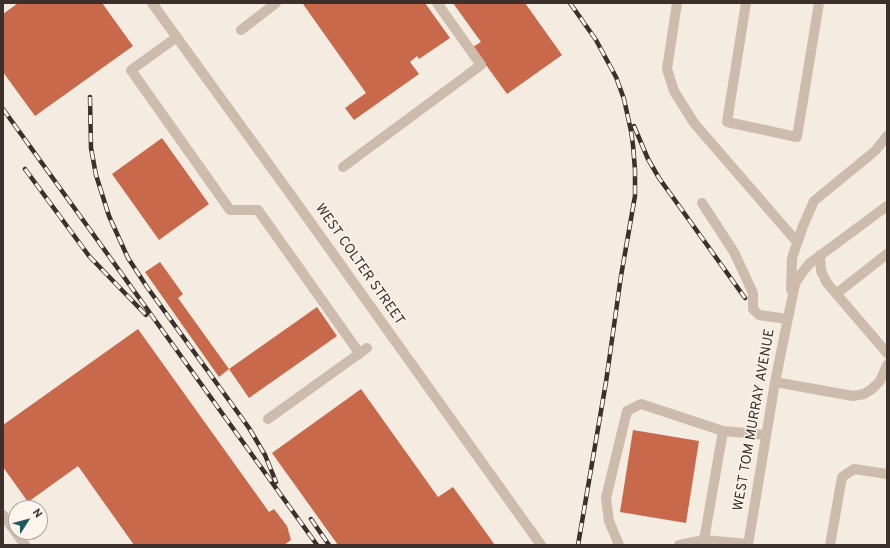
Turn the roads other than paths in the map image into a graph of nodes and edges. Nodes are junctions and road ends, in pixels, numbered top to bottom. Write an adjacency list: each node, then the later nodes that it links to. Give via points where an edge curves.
1 (152, 3): 8 (street, WEST COLTER STREET)
2 (276, 3): 7 (street)
3 (437, 3): 12 (street, via 481,65)
4 (676, 3): 15 (street, via 667,69 674,91 694,123)
5 (746, 3): 6 (street, via 727,122 797,137)
6 (819, 3)
7 (241, 30)
8 (177, 37): 24 (street, via 131,70 230,210 258,210 363,351); 31 (street, WEST COLTER STREET)
9 (887, 136): 11 (street)
10 (887, 148): 11 (street)
11 (875, 151): 15 (street, via 814,201)
12 (343, 167)
13 (702, 203): 20 (street, via 734,252 753,293 753,309 758,315)
14 (887, 206): 17 (street)
15 (797, 242): 19 (street, via 792,258)
16 (887, 254): 18 (street)
17 (820, 255): 18 (street, via 820,270); 19 (street, via 801,274)
18 (836, 294): 21 (street)
19 (790, 301): 20 (street, WEST TOM MURRAY AVENUE)
20 (787, 319): 23 (street, WEST TOM MURRAY AVENUE)
21 (887, 353)
22 (887, 365): 23 (street, via 880,381 872,389 853,396)
23 (775, 382): 26 (street, WEST TOM MURRAY AVENUE)
24 (268, 419)
25 (723, 431): 26 (street); 29 (street); 32 (street, via 641,404 627,411 606,498 609,521)
26 (766, 435): 34 (street, WEST TOM MURRAY AVENUE)
27 (887, 474): 35 (street, via 854,469 842,477)
28 (3, 515): 30 (street)
29 (704, 540): 33 (street); 34 (street)
30 (25, 545)
31 (541, 545)
32 (619, 545)
33 (679, 545)
34 (748, 545)
35 (830, 545)

